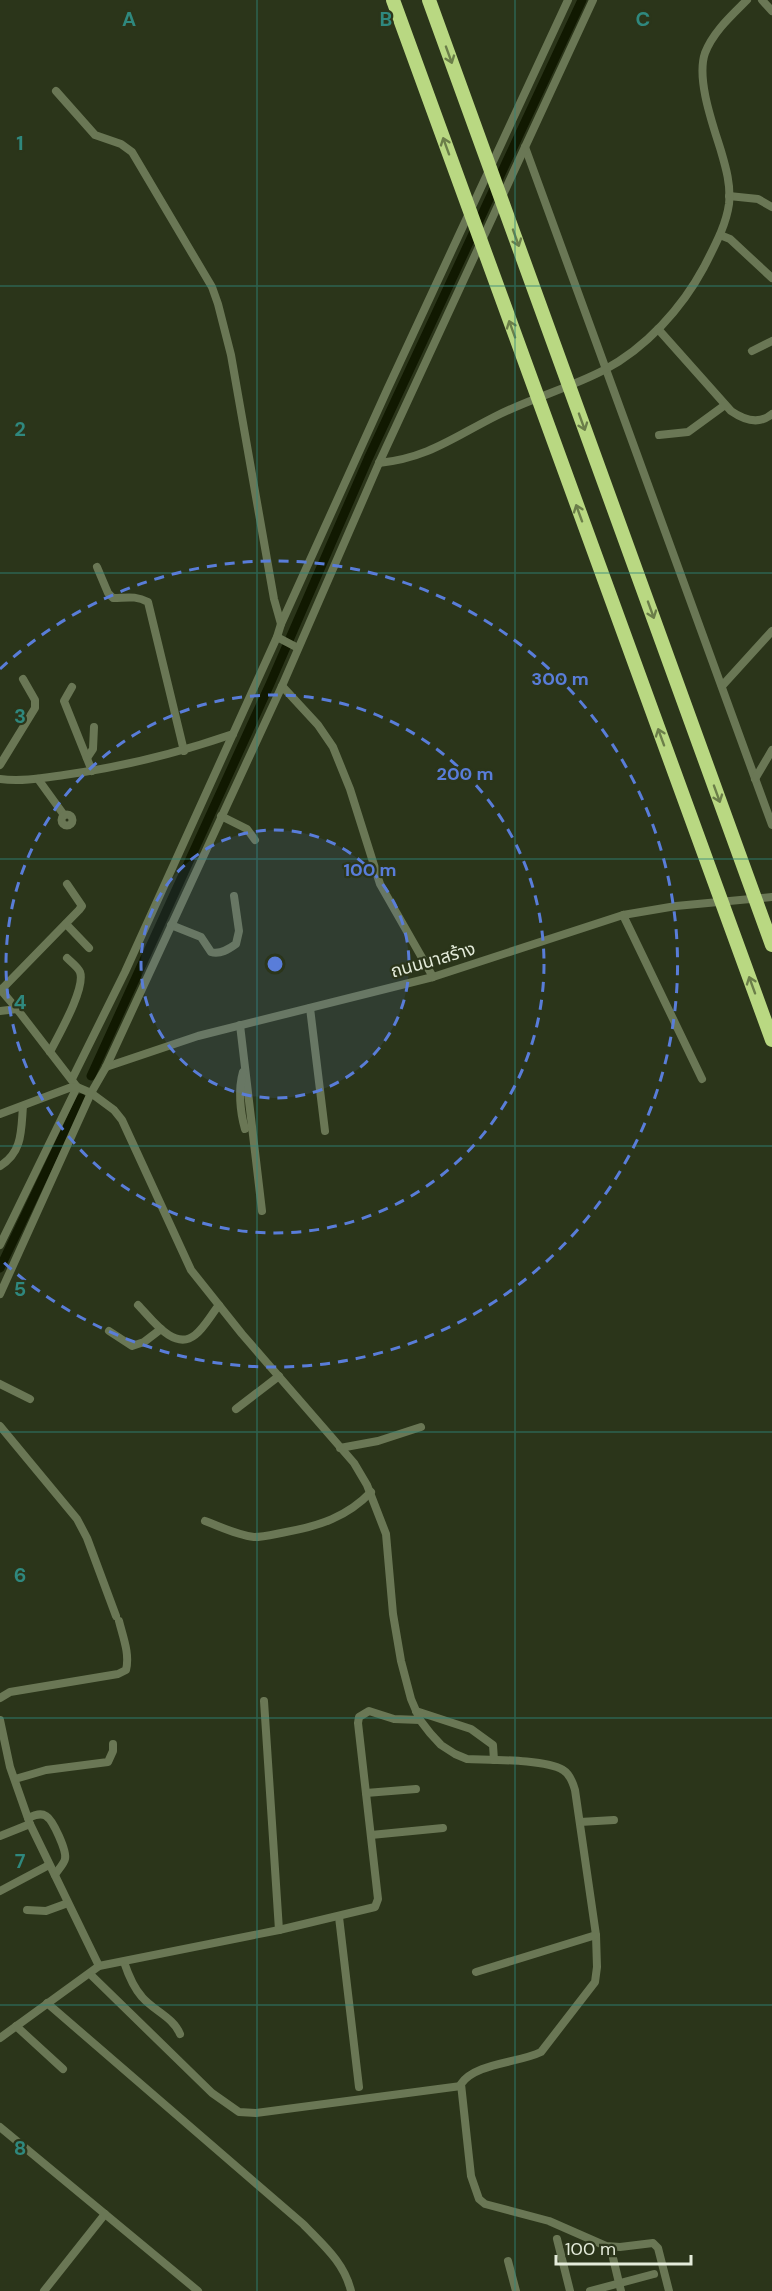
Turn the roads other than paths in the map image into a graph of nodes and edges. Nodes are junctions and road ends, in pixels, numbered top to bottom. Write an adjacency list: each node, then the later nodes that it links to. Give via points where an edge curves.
1 (393, 0): 60 (highway, one-way to 1)
2 (429, 0): 51 (highway, one-way to 51)
3 (568, 0): 23 (street)
4 (593, 0): 9 (street)
5 (747, 0): 10 (street, via 711,41 703,65 706,94 729,177)
6 (762, 0): 7 (street)
7 (772, 11)
8 (56, 91): 23 (street, via 95,135 132,152 212,287 231,355)
9 (525, 147): 17 (street); 21 (street)
10 (729, 196): 11 (street, via 758,199); 12 (street)
11 (772, 207)
12 (720, 235): 13 (street, via 730,239); 14 (street, via 695,283)
13 (772, 278)
14 (658, 329): 17 (street); 18 (street)
15 (772, 340): 16 (street)
16 (752, 351)
17 (606, 369): 21 (street, via 498,415 430,452); 29 (street)
18 (725, 405): 19 (street, via 744,419 759,420); 20 (street, via 688,432)
19 (772, 414)
20 (659, 435)
21 (379, 463): 26 (street, via 343,550)
22 (97, 567): 34 (street, via 113,598 140,597 148,602)
23 (281, 624): 25 (street)
24 (772, 631): 29 (street)
25 (279, 638): 26 (street); 32 (street)
26 (296, 646): 28 (street)
27 (23, 679): 36 (street, via 35,700 34,708)
28 (282, 686): 42 (street); 54 (street, via 333,747 380,884)
29 (722, 686): 39 (street)
30 (72, 687): 35 (street, via 64,700)
31 (94, 727): 35 (street, via 93,749)
32 (233, 734): 34 (street); 65 (street)
33 (772, 750): 39 (street)
34 (184, 751): 37 (street)
35 (87, 758): 37 (street)
36 (0, 765)
37 (92, 771): 38 (street)
38 (38, 778): 40 (street); 41 (street)
39 (755, 779): 43 (street)
40 (0, 780)
41 (64, 815)
42 (221, 816): 44 (street, via 247,829); 50 (street)
43 (772, 825)
44 (255, 840)
45 (67, 884): 49 (street, via 82,906)
46 (234, 896): 50 (street, via 239,931 236,944 230,948 211,952 201,937)
47 (772, 897): 48 (street, ถนนนาสร้าง)
48 (622, 915): 54 (street, ถนนนาสร้าง); 64 (street)
49 (66, 924): 52 (street); 55 (street)
50 (171, 925): 62 (street)
51 (772, 945)
52 (89, 948)
53 (67, 958): 61 (street, via 80,971 81,979)
54 (433, 977): 56 (street, ถนนนาสร้าง)
55 (0, 989): 57 (street)
56 (310, 1008): 59 (street, ถนนนาสร้าง); 71 (street)
57 (17, 1009): 58 (street); 61 (street)
58 (0, 1011)
59 (240, 1025): 62 (street, ถนนนาสร้าง); 63 (street)
60 (772, 1040)
61 (50, 1052): 65 (street)
62 (106, 1067): 67 (street)
63 (245, 1067): 70 (street, via 240,1107); 73 (street)
64 (702, 1078)
65 (72, 1079): 66 (street)
66 (77, 1087): 67 (street); 68 (street); 74 (street)
67 (91, 1092): 75 (street); 77 (street, via 122,1120 191,1270)
68 (23, 1106): 69 (street); 72 (street, via 20,1145)
69 (0, 1114)
70 (245, 1129)
71 (325, 1131)
72 (0, 1167)
73 (262, 1211)
74 (0, 1245)
75 (0, 1294)
76 (138, 1305): 78 (street)
77 (219, 1305): 78 (street, via 187,1340); 80 (street)
78 (161, 1329): 79 (street, via 132,1346)
79 (110, 1331)
80 (279, 1376): 83 (street); 86 (street)
81 (0, 1384): 82 (street)
82 (30, 1399)
83 (236, 1409)
84 (0, 1426): 89 (street, via 77,1519 118,1618 127,1652 126,1670 118,1674 9,1692)
85 (421, 1427): 86 (street)
86 (340, 1448): 87 (street)
87 (371, 1492): 88 (street, via 344,1515 318,1526 269,1536 242,1535); 91 (street, via 386,1534 393,1614 401,1661)
88 (205, 1521)
89 (0, 1698)
90 (264, 1701): 113 (street)
91 (416, 1711): 93 (street); 95 (street, via 471,1729 493,1745)
92 (0, 1720): 96 (street)
93 (420, 1720): 95 (street, via 441,1745 455,1754 467,1759); 100 (street, via 394,1719 369,1711 359,1717)
94 (112, 1744): 98 (street, via 108,1762)
95 (494, 1760): 103 (street, via 550,1765 566,1772 575,1790)
96 (10, 1767): 97 (street); 98 (street)
97 (0, 1770)
98 (15, 1779): 102 (street)
99 (416, 1789): 100 (street)
100 (366, 1793): 105 (street)
101 (614, 1820): 103 (street)
102 (29, 1821): 106 (street); 107 (street); 108 (street, via 40,1814 51,1821 65,1859)
103 (580, 1822): 114 (street)
104 (443, 1828): 105 (street)
105 (371, 1835): 112 (street, via 378,1899 375,1907)
106 (0, 1836)
107 (50, 1865): 108 (street); 109 (street)
108 (55, 1875): 110 (street)
109 (0, 1891)
110 (68, 1903): 111 (street, via 46,1911); 116 (street)
111 (27, 1910)
112 (339, 1917): 113 (street); 125 (street)
113 (279, 1930): 115 (street)
114 (596, 1935): 117 (street); 124 (street, via 593,1986 541,2052 471,2074)
115 (124, 1962): 116 (street); 121 (street, via 142,1998 173,2022)
116 (99, 1966): 118 (street)
117 (476, 1972)
118 (90, 1974): 119 (street); 124 (street, via 212,2093 239,2112)
119 (47, 2003): 120 (street); 135 (street, via 303,2224 335,2257)
120 (16, 2026): 122 (street); 123 (street)
121 (180, 2034)
122 (0, 2038)
123 (63, 2068)
124 (461, 2086): 139 (street, via 471,2176 479,2199 549,2221 606,2246 653,2243 658,2248)
125 (359, 2087)
126 (0, 2127): 127 (street)
127 (105, 2214): 133 (street); 134 (street)
128 (557, 2240): 137 (street)
129 (613, 2258): 132 (street)
130 (508, 2261): 136 (street)
131 (654, 2274): 132 (street)
132 (620, 2287): 138 (street)
133 (44, 2291)
134 (198, 2291)
135 (351, 2291)
136 (516, 2291)
137 (570, 2291)
138 (590, 2291)
139 (669, 2291)

